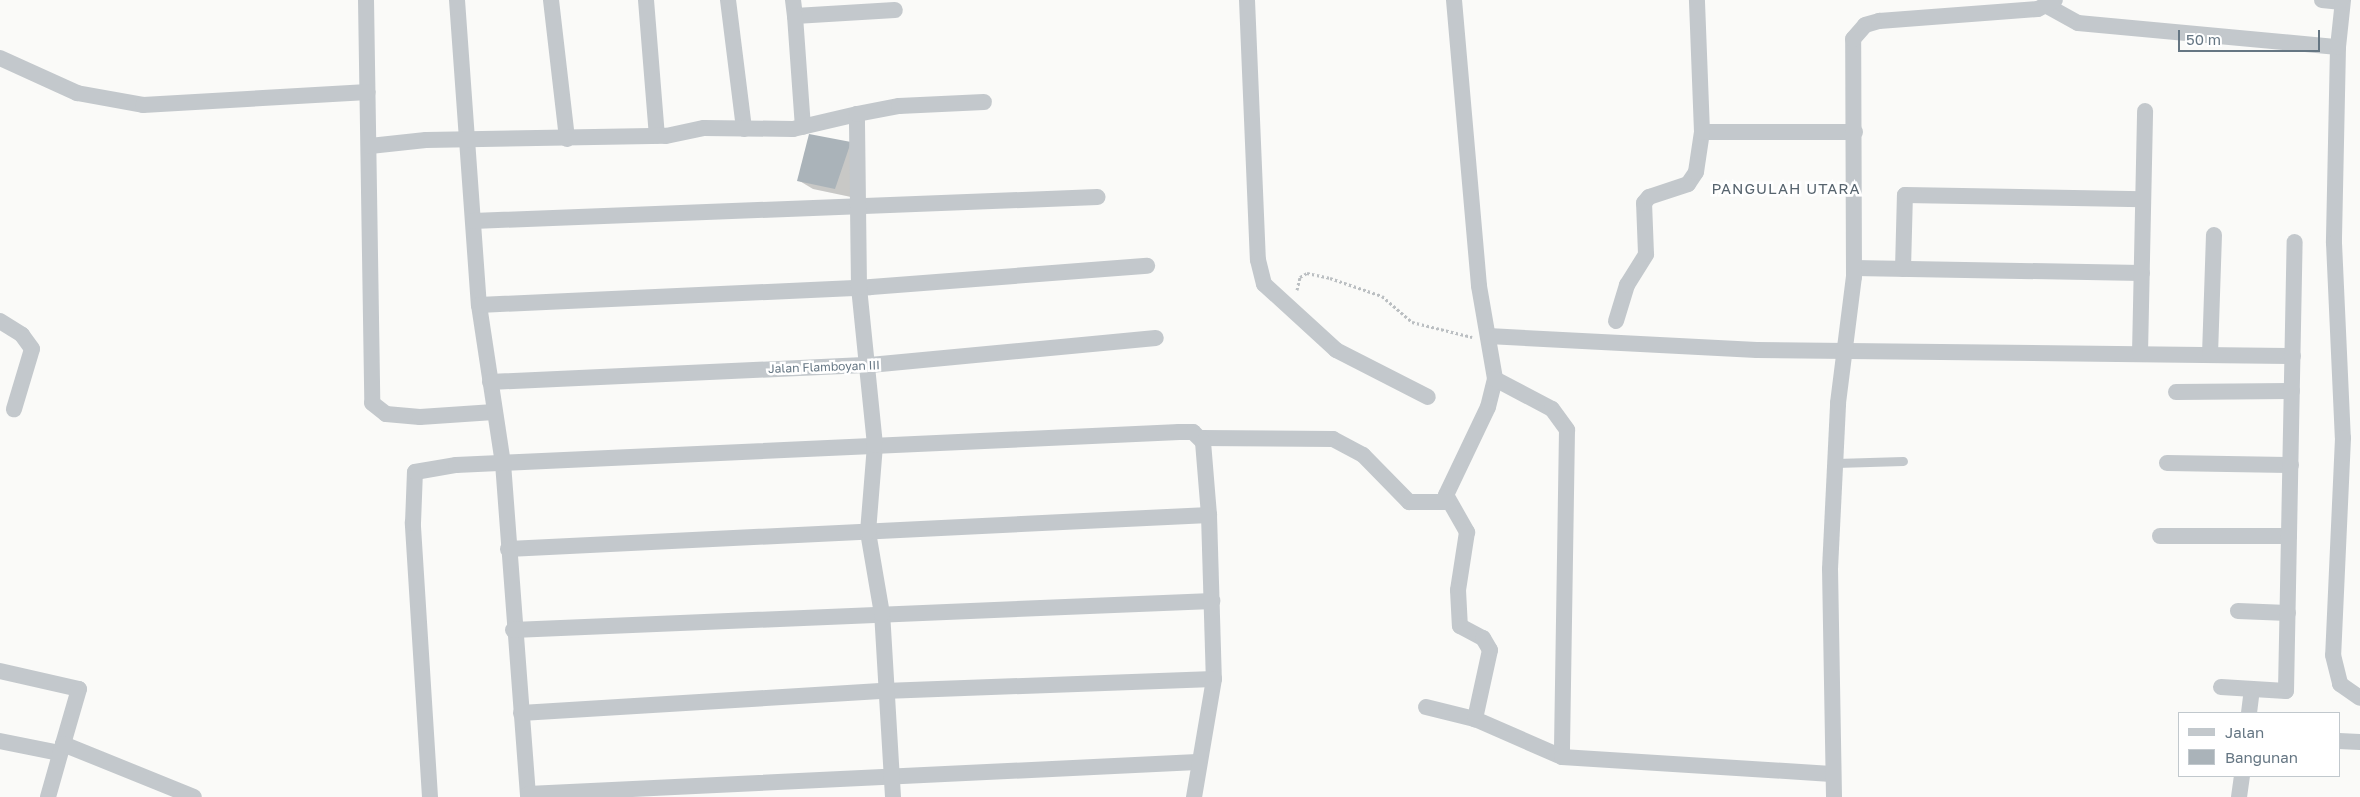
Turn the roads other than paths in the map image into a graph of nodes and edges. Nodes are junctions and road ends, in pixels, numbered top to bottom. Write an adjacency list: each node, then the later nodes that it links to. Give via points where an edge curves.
1 (366, 0): 16 (street)
2 (457, 0): 26 (street)
3 (551, 0): 25 (street)
4 (646, 0): 24 (street)
5 (728, 0): 21 (street)
6 (1247, 0): 53 (street, via 1258,260 1264,284 1292,314 1336,350)
7 (1454, 0): 42 (street, via 1471,209)
8 (1697, 0): 22 (street)
9 (2322, 0): 10 (street)
10 (2342, 1): 14 (street)
11 (2052, 3): 14 (street, via 2078,23); 23 (street, via 1931,14 1865,24 1853,40)
12 (794, 8): 13 (street); 20 (street)
13 (895, 10)
14 (2338, 47): 79 (street, via 2334,243 2342,438 2333,655 2340,684)
15 (0, 58): 16 (street, via 77,93 143,105)
16 (368, 92): 27 (street)
17 (984, 102): 19 (street, via 899,106)
18 (2145, 111): 29 (street)
19 (857, 114): 20 (street); 30 (street)
20 (803, 127): 21 (street)
21 (744, 129): 24 (street, via 696,128)
22 (1702, 132): 23 (street); 41 (street, via 1693,179 1644,203 1646,254 1627,285)
23 (1855, 132): 35 (street)
24 (657, 136): 25 (street)
25 (567, 139): 26 (street)
26 (468, 140): 27 (street); 31 (street)
27 (370, 146): 55 (street, via 372,403 386,414 420,417)
28 (1098, 197): 30 (street)
29 (2143, 199): 36 (street, via 1905,195); 37 (street)
30 (857, 205): 31 (street); 38 (street)
31 (473, 221): 39 (street)
32 (2214, 235): 46 (street)
33 (2295, 242): 47 (street)
34 (1147, 266): 38 (street)
35 (1854, 268): 36 (street); 44 (street)
36 (1903, 269): 37 (street)
37 (2142, 273): 45 (street)
38 (859, 288): 39 (street); 48 (street)
39 (478, 305): 50 (street)
40 (0, 321): 54 (street, via 22,335 32,349)
41 (1616, 321)
42 (1488, 336): 44 (street); 49 (street)
43 (1156, 338): 48 (street, Jalan Flamboyan III)
44 (1847, 351): 45 (street); 59 (street, via 1838,403)
45 (2140, 354): 46 (street)
46 (2210, 355): 47 (street)
47 (2293, 356): 51 (street)
48 (870, 365): 50 (street, Jalan Flamboyan III); 57 (street)
49 (1495, 380): 63 (street, via 1488,407 1447,490); 88 (street, via 1552,409 1567,430)
50 (490, 382): 55 (street)
51 (2292, 391): 52 (street); 62 (street)
52 (2176, 392)
53 (1428, 397)
54 (14, 409)
55 (494, 412): 61 (street)
56 (1201, 438): 57 (street, via 1193,432 1151,432); 63 (street, via 1333,440 1363,455 1409,502); 64 (street, via 1206,451)
57 (875, 445): 61 (street); 65 (street)
58 (1903, 461): 59 (lane)
59 (1836, 463): 90 (street, via 1830,569)
60 (2167, 463): 62 (street)
61 (502, 464): 68 (street); 96 (street, via 420,470 412,475)
62 (2290, 465): 67 (street)
63 (1446, 502): 83 (street, via 1461,516 1467,532 1458,590 1460,626 1483,638 1490,650)
64 (1209, 515): 65 (street); 69 (street)
65 (868, 532): 68 (street); 72 (street)
66 (2160, 536): 67 (street)
67 (2289, 536): 71 (street)
68 (508, 549): 73 (street)
69 (1212, 601): 72 (street); 75 (street)
70 (2238, 611): 71 (street)
71 (2288, 613): 77 (street, via 2286,691)
72 (882, 614): 73 (street); 78 (street)
73 (513, 630): 82 (street)
74 (0, 671): 87 (street, via 79,689)
75 (1214, 679): 78 (street); 89 (street)
76 (2221, 687): 77 (street)
77 (2252, 689): 81 (street)
78 (884, 691): 82 (street); 91 (street)
79 (2360, 698)
80 (1426, 707): 83 (street)
81 (2249, 712)
82 (521, 713): 93 (street)
83 (1475, 719): 88 (street)
84 (2340, 740): 86 (street)
85 (0, 741): 87 (street)
86 (2360, 742)
87 (61, 748): 94 (street); 95 (street)
88 (1562, 757): 90 (street)
89 (1197, 762): 91 (street); 98 (street)
90 (1831, 774): 99 (street)
91 (893, 777): 93 (street); 97 (street)
92 (2242, 777): 100 (street)
93 (528, 795)
94 (48, 797)
95 (194, 797)
96 (430, 797)
97 (893, 797)
98 (1194, 797)
99 (1834, 797)
100 (2239, 797)

